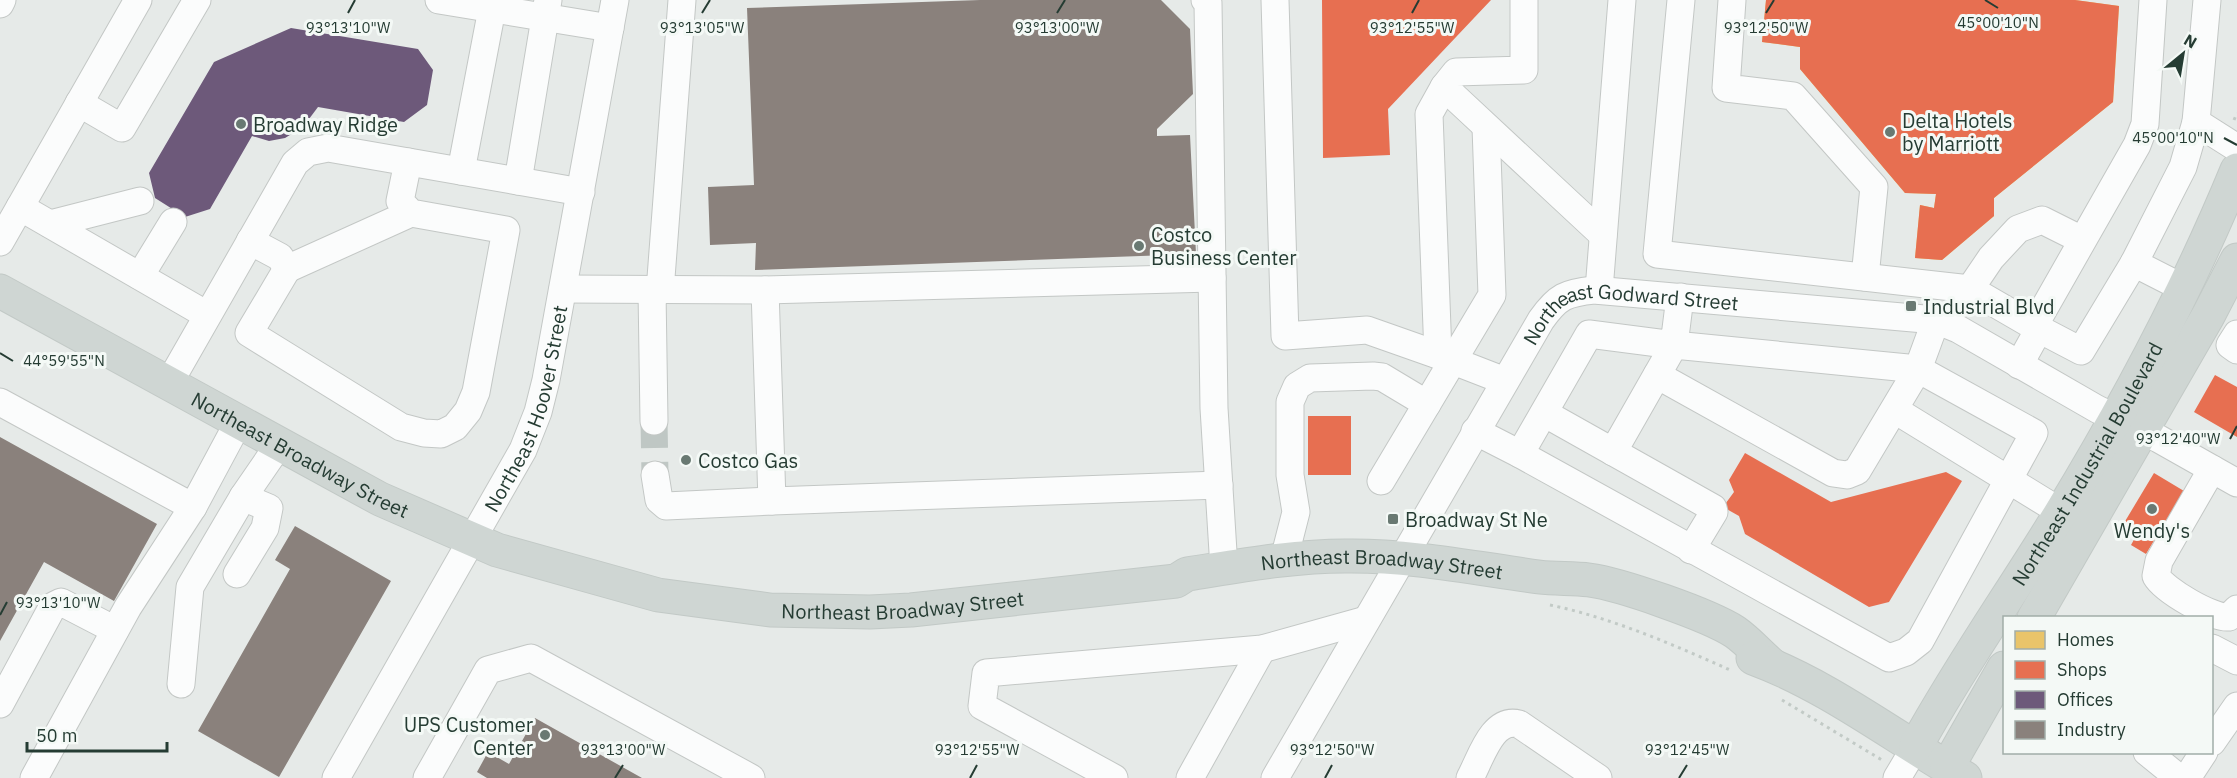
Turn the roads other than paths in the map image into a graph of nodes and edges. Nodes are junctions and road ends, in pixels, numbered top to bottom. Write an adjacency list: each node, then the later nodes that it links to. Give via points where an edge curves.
1 (2, 0): 15 (street)
2 (138, 0): 20 (street)
3 (197, 0): 20 (street, via 122,128)
4 (439, 0): 16 (street)
5 (615, 0): 18 (street, Northeast Hoover Street)
6 (682, 0): 51 (street)
7 (1205, 0): 44 (street)
8 (1275, 0): 60 (street, via 1285,336 1367,330)
9 (1524, 0): 19 (street, via 1524,70 1456,72)
10 (1622, 0): 34 (street)
11 (1681, 0): 40 (street, via 1657,254)
12 (1732, 0): 43 (street, via 1726,88 1793,96 1874,187)
13 (2153, 0): 35 (street, via 2145,124)
14 (2207, 0): 21 (street)
15 (0, 4)
16 (492, 9): 17 (street); 26 (street)
17 (547, 9): 18 (street); 27 (street)
18 (610, 28): 28 (street, Northeast Hoover Street)
19 (1444, 87): 22 (street); 60 (street, via 1429,114)
20 (79, 103): 30 (street)
21 (2196, 122): 23 (street); 39 (street, via 2183,167)
22 (1486, 127): 34 (street); 60 (street, via 1492,295)
23 (2237, 148)
24 (408, 162): 26 (street); 31 (street, via 400,201); 36 (street, via 328,148 308,152 296,163)
25 (2237, 170): 47 (main road, Northeast Industrial Boulevard)
26 (461, 171): 27 (street)
27 (518, 181): 28 (street)
28 (580, 192): 45 (street, Northeast Hoover Street)
29 (140, 201): 33 (street)
30 (20, 207): 33 (street); 37 (street)
31 (411, 213): 41 (street); 41 (street, via 506,230 476,392 464,419 441,434 401,427 249,333)
32 (172, 222): 42 (street)
33 (50, 224): 42 (street)
34 (1603, 235): 49 (street)
35 (2082, 240): 46 (street, via 2042,220 2018,229); 56 (street)
36 (250, 241): 41 (street, via 280,257); 54 (street)
37 (0, 242)
38 (2237, 260): 72 (main road, Northeast Industrial Boulevard)
39 (2134, 263): 47 (street); 56 (street, via 2081,351)
40 (1764, 266): 43 (street); 53 (street)
41 (287, 269)
42 (140, 276): 54 (street)
43 (1865, 277): 46 (street)
44 (1212, 278): 48 (street); 82 (street)
45 (563, 289): 51 (street); 87 (street, Northeast Hoover Street, via 546,380 532,429)
46 (1970, 289): 56 (street)
47 (2185, 289): 72 (main road, Northeast Industrial Boulevard)
48 (765, 290): 51 (street); 84 (street)
49 (1599, 290): 52 (street, Northeast Godward Street); 64 (street, Northeast Godward Street, via 1575,292 1551,306)
50 (0, 291): 65 (main road, Northeast Broadway Street)
51 (656, 291): 70 (street)
52 (1680, 297): 53 (street, Northeast Godward Street); 58 (street)
53 (1763, 304): 55 (street, Northeast Godward Street)
54 (207, 315): 65 (street)
55 (1935, 320): 61 (street, Northeast Godward Street); 62 (street)
56 (2036, 328): 61 (street)
57 (2237, 334): 59 (street, via 2230,345)
58 (1674, 345): 62 (street); 63 (street); 69 (street, via 1589,334)
59 (2237, 350)
60 (1445, 358): 64 (street); 67 (street)
61 (2019, 365): 72 (street, Northeast Godward Street)
62 (1918, 369): 68 (street); 78 (street, via 2034,433)
63 (1657, 375): 68 (street, via 1833,472 1847,475 1857,471); 75 (street)
64 (1505, 381): 73 (street, Northeast Godward Street)
65 (168, 385): 71 (main road, Northeast Broadway Street)
66 (0, 403): 85 (street)
67 (1427, 404): 80 (street); 90 (street, via 1382,377 1310,378 1297,386 1290,402 1290,475 1296,512)
68 (1895, 410): 78 (street)
69 (1544, 413): 75 (street); 76 (street)
70 (654, 421)
71 (238, 423): 74 (main road, Northeast Broadway Street); 85 (street)
72 (2127, 425): 79 (street, Northeast Godward Street); 86 (main road, Northeast Industrial Boulevard); 94 (main road, Northeast Industrial Boulevard)
73 (1475, 431): 76 (street); 89 (street, Northeast Godward Street)
74 (278, 446): 83 (street); 87 (main road, Northeast Broadway Street, via 370,494)
75 (1613, 452): 88 (street, via 1713,508)
76 (1520, 454): 88 (street)
77 (656, 475): 84 (street, via 658,500 666,506)
78 (2007, 479): 86 (street); 88 (street, via 1920,641 1889,658)
79 (2205, 480): 81 (street, Northeast Godward Street); 93 (street, via 2159,561 2156,576 2166,587 2215,615 2229,617)
80 (1381, 482)
81 (2237, 483)
82 (1219, 485): 84 (street); 91 (street)
83 (243, 497): 92 (street, via 269,508 265,528); 101 (street, via 190,587)
84 (772, 501)
85 (194, 507): 96 (street)
86 (2061, 512): 105 (main road, Northeast Industrial Boulevard)
87 (472, 540): 91 (main road, Northeast Broadway Street, via 658,595 770,610 911,610 1127,588 1176,581 1187,574); 111 (street, Northeast Hoover Street)
88 (1691, 550)
89 (1404, 558): 90 (main road, Northeast Broadway Street); 95 (street, Northeast Godward Street); 105 (main road, Northeast Broadway Street, via 1479,566 1545,591 1577,594 1644,615)
90 (1284, 559): 91 (main road, Northeast Broadway Street)
91 (1224, 568)
92 (237, 574)
93 (2237, 609)
94 (2035, 616)
95 (1366, 620): 97 (street); 116 (street, Northeast Godward Street)
96 (115, 630): 102 (street, via 62,602 53,606); 110 (street)
97 (1262, 649): 114 (street, via 986,673 982,706); 115 (street)
98 (2213, 649): 99 (street)
99 (2237, 661)
100 (2003, 670): 109 (main road)
101 (181, 684)
102 (0, 704)
103 (2237, 706): 104 (street)
104 (2213, 739)
105 (1916, 746): 108 (street, Northeast Industrial Boulevard); 109 (main road, Northeast Broadway Street)
106 (2148, 754): 119 (street)
107 (2203, 754): 120 (street)
108 (1890, 769)
109 (1951, 775)
110 (34, 778)
111 (336, 778)
112 (427, 778): 113 (street, via 488,670 531,658)
113 (751, 778)
114 (1114, 778)
115 (1190, 778)
116 (1275, 778)
117 (1470, 778): 118 (street, via 1497,728 1510,722 1520,724)
118 (1598, 778)
119 (2179, 778)
120 (2187, 778)

